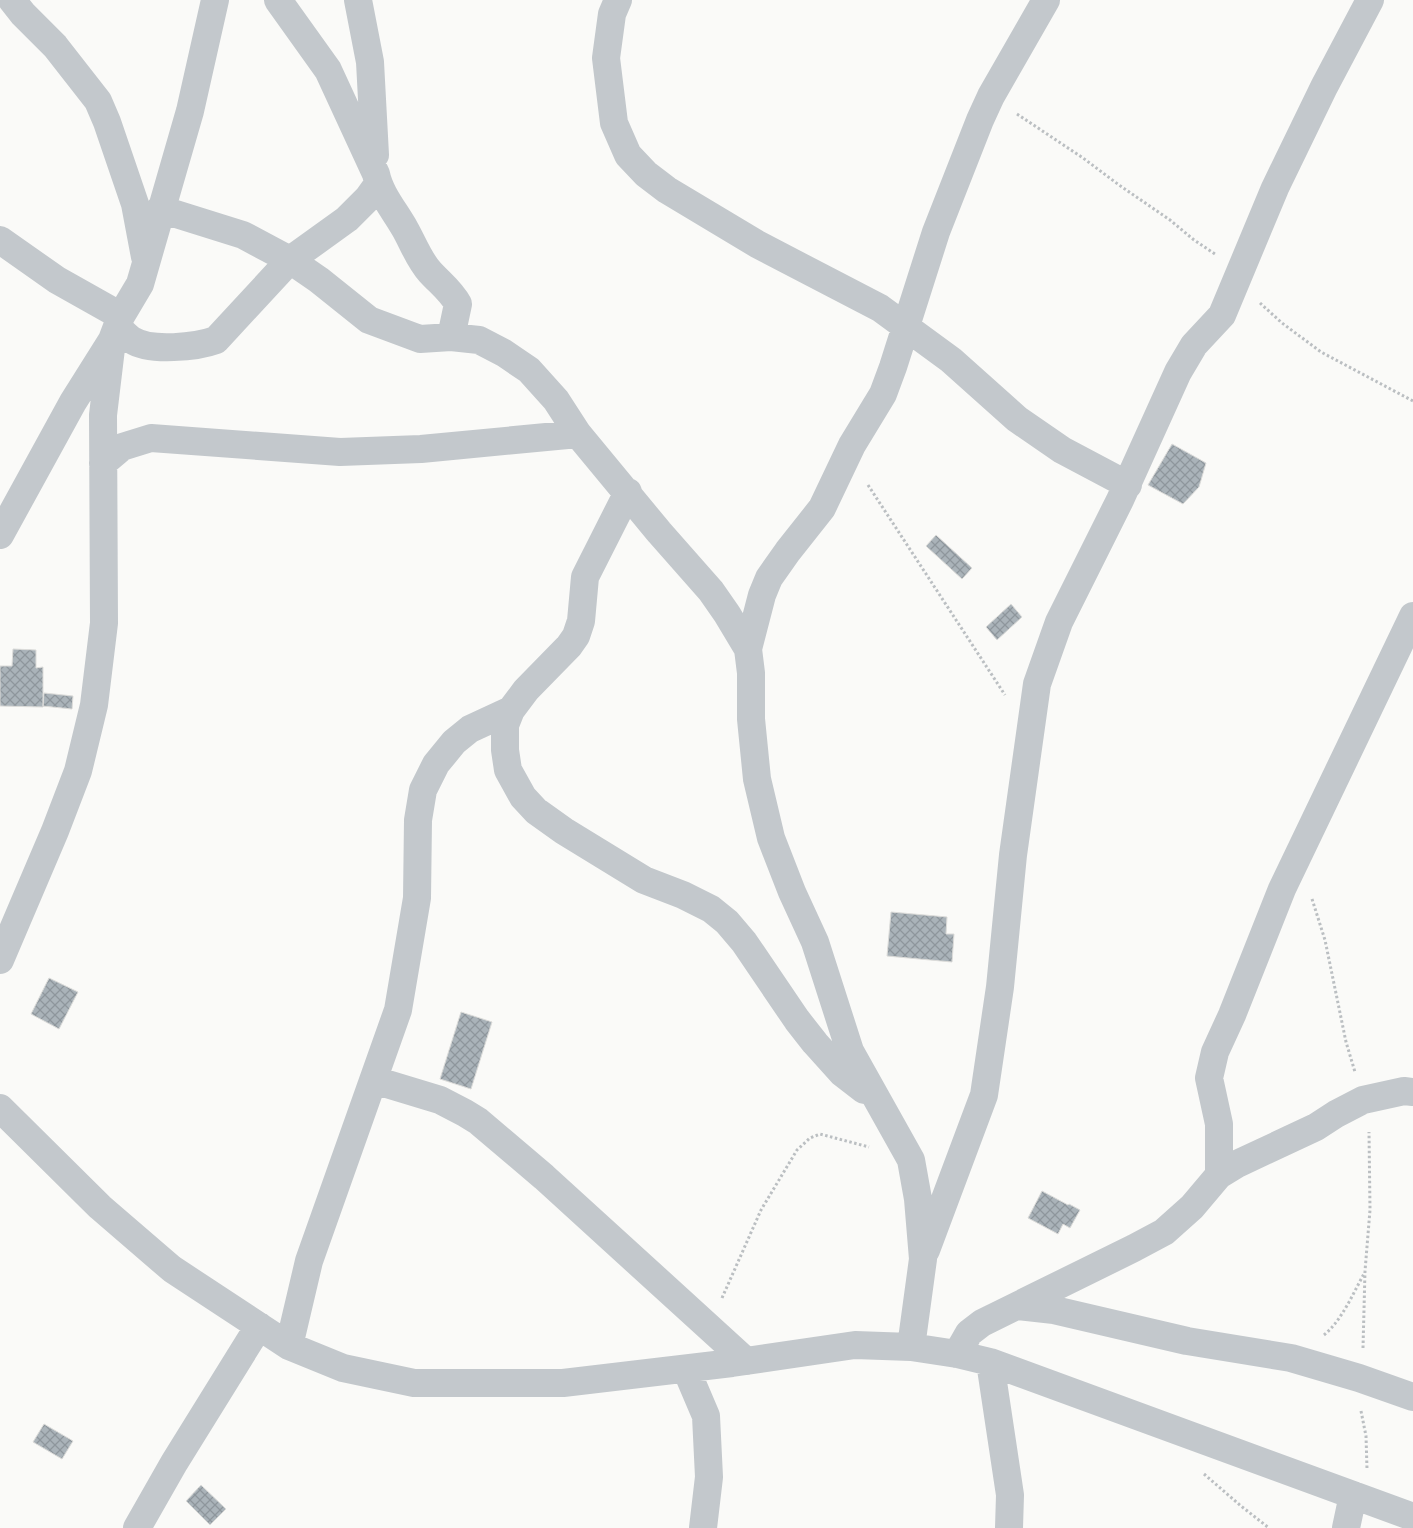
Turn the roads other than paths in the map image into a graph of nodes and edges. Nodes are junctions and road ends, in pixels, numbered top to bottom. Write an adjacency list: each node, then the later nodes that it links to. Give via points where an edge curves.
1 (12, 0): 12 (street, via 55,46 98,101 134,204)
2 (215, 0): 9 (street, via 190,111)
3 (278, 0): 8 (street, via 328,70)
4 (358, 0): 8 (street, via 370,62)
5 (618, 0): 13 (street, via 612,14 606,58 614,124 628,155 667,190 717,221 880,308)
6 (1045, 0): 13 (street, via 980,120 933,240)
7 (1370, 0): 18 (street, via 1275,188 1222,315 1194,346 1178,372)
8 (377, 179): 11 (street, via 368,198 347,219); 15 (street, via 429,271 453,294 458,304)
9 (160, 209): 11 (street, via 243,235); 12 (street)
10 (0, 240): 14 (street)
11 (290, 260): 14 (street, via 216,340 203,344 152,347 133,341); 15 (street, via 369,320 420,339)
12 (146, 263): 14 (street, via 140,284)
13 (906, 327): 18 (street, via 952,360 1016,419 1062,450); 22 (street, via 883,394 848,454 822,508 769,578)
14 (117, 328): 17 (street, via 103,415); 20 (street)
15 (452, 337): 16 (street, via 478,340 530,370 556,400)
16 (578, 434): 17 (street, via 421,449 340,452 151,438 122,447); 19 (street)
17 (103, 463): 24 (street, via 104,623 94,705 78,770)
18 (1128, 485): 30 (street, via 1059,622 1036,684 984,1094)
19 (628, 492): 22 (street, via 712,591); 23 (street, via 585,577 580,629 569,646)
20 (0, 535)
21 (1413, 616): 29 (street, via 1282,889 1215,1052 1209,1078 1220,1124)
22 (748, 649): 27 (street, via 757,779 771,838 815,942 850,1051)
23 (511, 710): 25 (street, via 470,729 454,742 436,764 423,790 418,820 417,898 398,1010); 27 (street, via 505,725 508,770 536,812 644,880 711,909 727,922 815,1043 842,1073)
24 (0, 960)
25 (374, 1080): 33 (street, via 309,1261); 36 (street, via 440,1100 478,1121)
26 (1413, 1092): 29 (street, via 1363,1100)
27 (877, 1100): 30 (street, via 911,1160)
28 (0, 1108): 32 (street, via 100,1207 172,1269)
29 (1219, 1175): 31 (street, via 1192,1207 1164,1232)
30 (923, 1258): 34 (street)
31 (1018, 1306): 35 (street, via 969,1333); 39 (street, via 1054,1310 1187,1341 1291,1358)
32 (260, 1326): 33 (street); 42 (street)
33 (289, 1346): 38 (street, via 342,1368 414,1383 563,1383)
34 (911, 1347): 35 (street); 36 (street, via 855,1345)
35 (957, 1354): 37 (street)
36 (746, 1362): 38 (street)
37 (990, 1362): 40 (street); 44 (street, via 1010,1495)
38 (686, 1369): 43 (street, via 706,1416 709,1477)
39 (1413, 1397)
40 (1360, 1498): 41 (street); 45 (street)
41 (1413, 1517)
42 (137, 1528)
43 (704, 1528)
44 (1009, 1528)
45 (1346, 1528)

